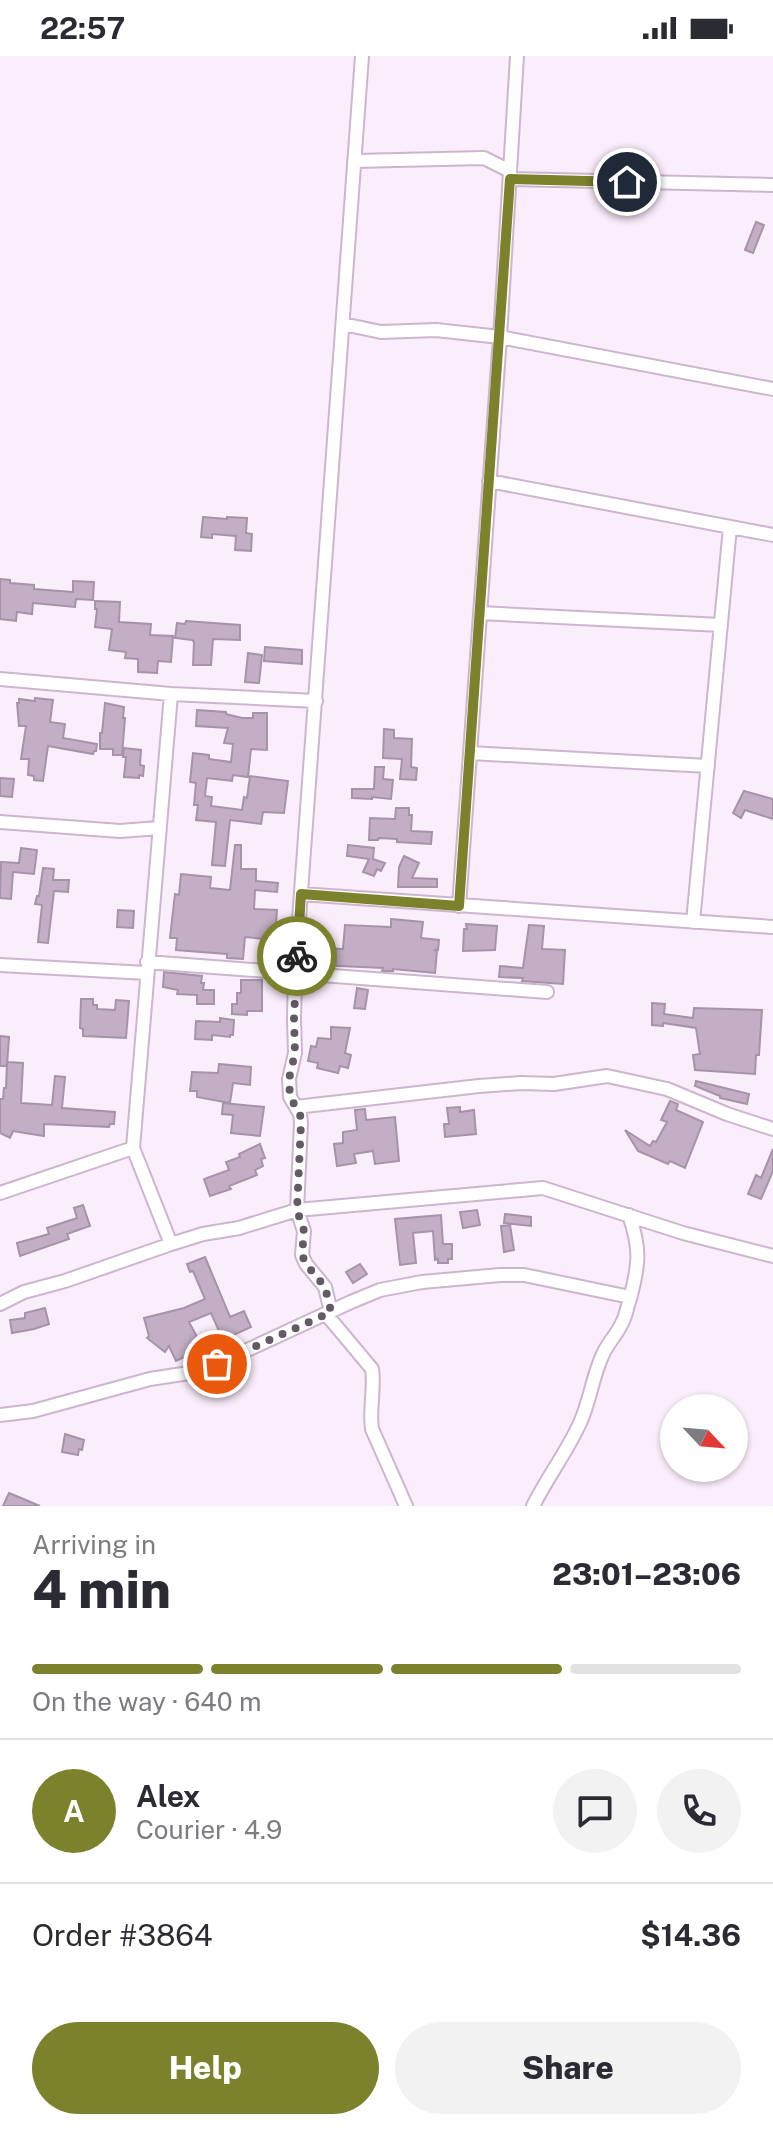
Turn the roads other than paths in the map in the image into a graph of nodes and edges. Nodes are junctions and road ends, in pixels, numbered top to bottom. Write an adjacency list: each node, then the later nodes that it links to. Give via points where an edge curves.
1 (362, 56): 3 (street)
2 (517, 56): 4 (street)
3 (354, 161): 4 (street, via 484,158); 6 (street)
4 (510, 175): 5 (street); 7 (street)
5 (773, 185)
6 (343, 324): 7 (street, via 381,332 436,330); 16 (street)
7 (500, 337): 8 (street); 9 (street)
8 (773, 389)
9 (489, 481): 10 (street); 12 (street)
10 (730, 527): 11 (street); 13 (street)
11 (773, 535)
12 (480, 613): 13 (street); 17 (street)
13 (721, 625): 18 (street)
14 (0, 679): 15 (street)
15 (171, 694): 16 (street); 20 (street)
16 (316, 701): 21 (street)
17 (470, 753): 18 (street); 22 (street)
18 (708, 766): 23 (street)
19 (0, 822): 20 (street, via 120,831)
20 (159, 828): 26 (street)
21 (301, 894): 22 (street); 27 (street)
22 (459, 906): 23 (street)
23 (693, 922): 24 (street)
24 (773, 927)
25 (0, 965): 26 (street)
26 (147, 968): 27 (street); 31 (street)
27 (295, 974): 28 (street); 29 (street, via 295,1053 289,1079)
28 (547, 992)
29 (296, 1107): 30 (street, via 607,1076 667,1089); 33 (street, via 302,1134)
30 (773, 1129)
31 (133, 1148): 32 (street); 35 (street)
32 (0, 1193)
33 (297, 1210): 34 (street, via 543,1188); 35 (street); 39 (street, via 304,1231 302,1255 325,1287)
34 (629, 1215): 36 (street); 37 (street, via 638,1247)
35 (171, 1244): 38 (street)
36 (773, 1256)
37 (630, 1297): 39 (street, via 542,1278 500,1275 380,1290); 42 (street, via 601,1358 581,1421)
38 (0, 1304)
39 (328, 1313): 40 (street, via 202,1371); 41 (street, via 372,1369 372,1429)
40 (0, 1415)
41 (406, 1506)
42 (533, 1506)

